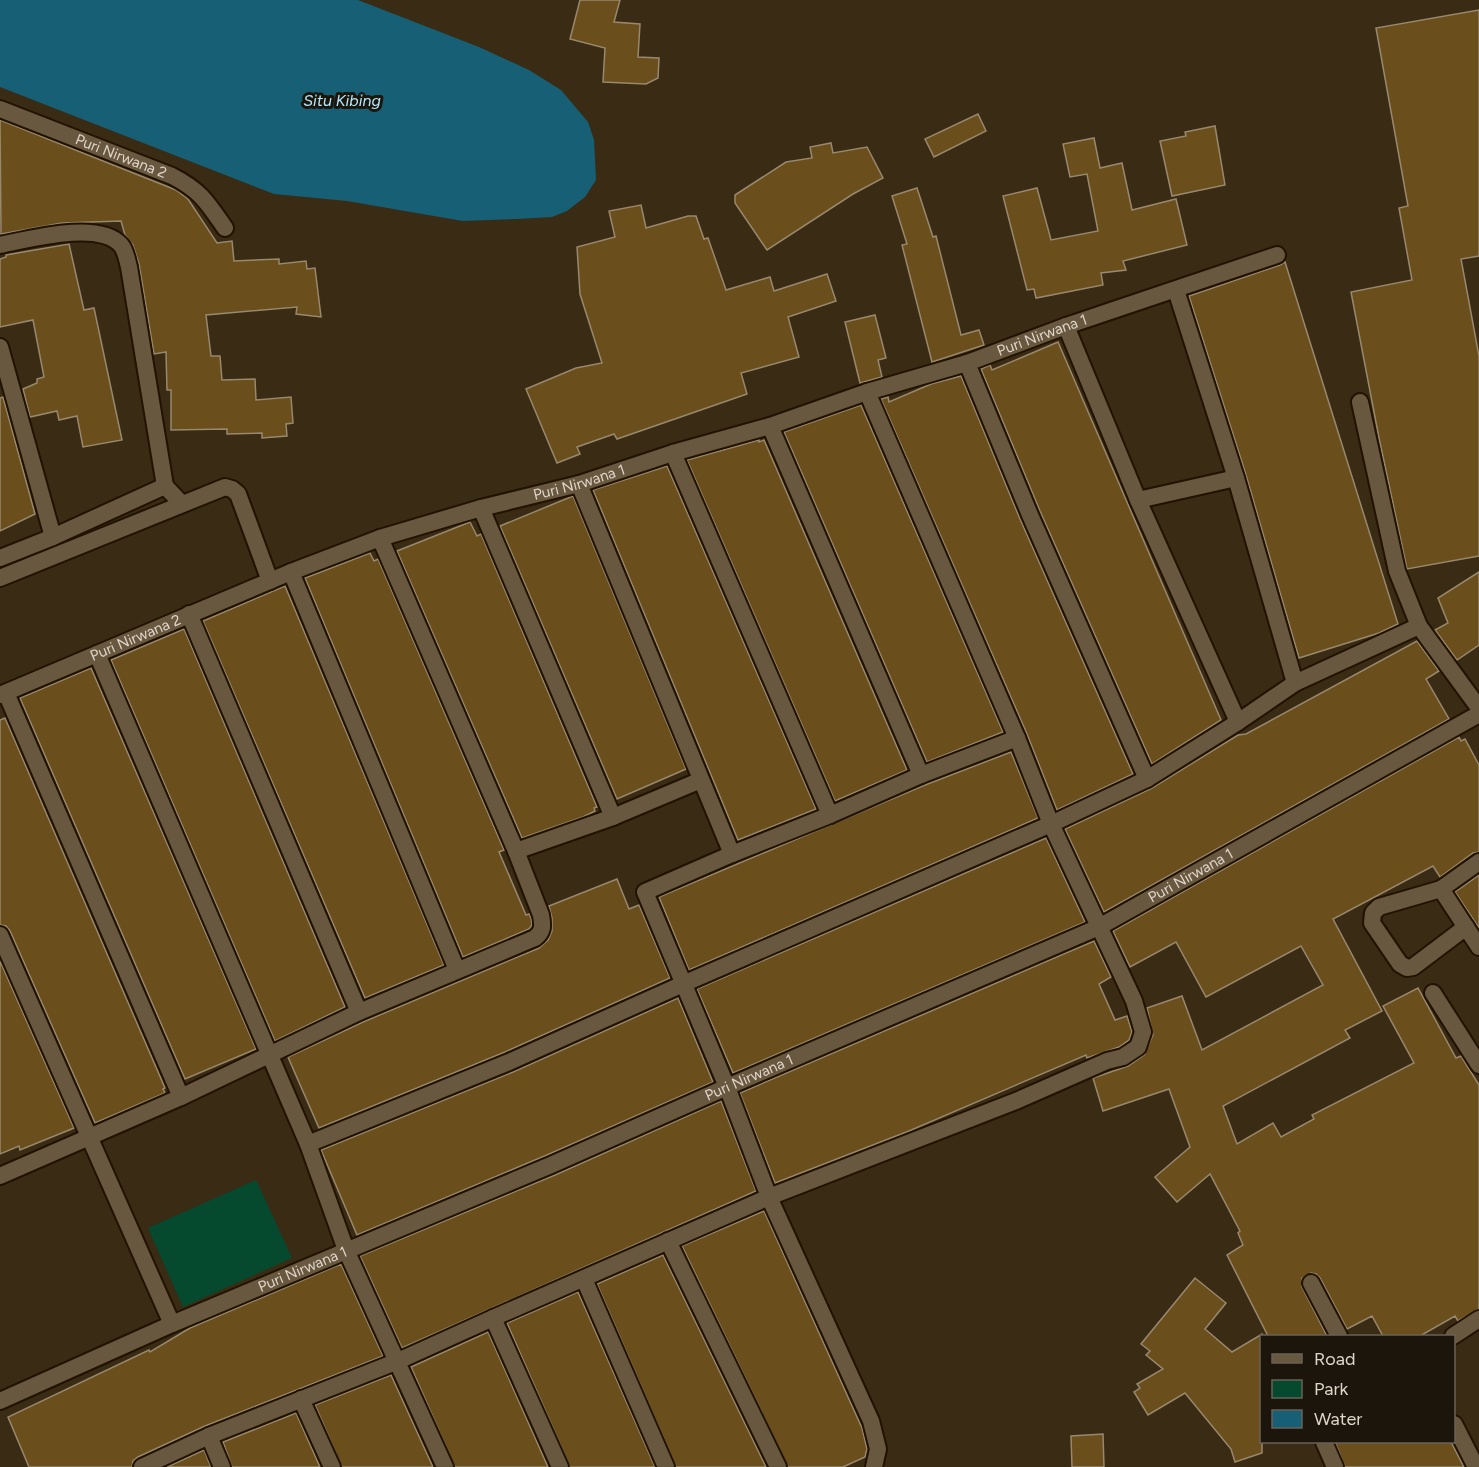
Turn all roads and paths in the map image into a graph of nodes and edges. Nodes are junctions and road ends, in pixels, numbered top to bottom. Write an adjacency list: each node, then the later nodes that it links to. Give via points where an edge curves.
1 (0, 109): 2 (street, Puri Nirwana 2, via 190,185 204,197)
2 (225, 228)
3 (0, 245): 15 (street, via 87,233 104,234 123,248)
4 (1276, 255): 5 (street, Puri Nirwana 1)
5 (1176, 290): 6 (street, Puri Nirwana 1); 13 (street)
6 (1066, 326): 8 (street, Puri Nirwana 1); 16 (street)
7 (0, 347): 19 (street)
8 (967, 363): 9 (street, Puri Nirwana 1); 36 (street)
9 (867, 392): 11 (street, Puri Nirwana 1); 34 (street)
10 (1360, 402): 26 (street, via 1397,571)
11 (770, 426): 12 (street, Puri Nirwana 1); 35 (street)
12 (673, 453): 14 (street, Puri Nirwana 1); 38 (street)
13 (1236, 478): 16 (street); 28 (street)
14 (579, 484): 18 (street, Puri Nirwana 1); 37 (street)
15 (165, 486): 17 (street); 19 (street)
16 (1138, 500): 33 (street)
17 (182, 504): 23 (street); 24 (street, via 225,487 238,494)
18 (481, 508): 20 (street, Puri Nirwana 1); 39 (street)
19 (53, 537): 21 (street)
20 (380, 538): 22 (street, Puri Nirwana 1); 41 (street)
21 (0, 558)
22 (291, 572): 24 (street, Puri Nirwana 2); 49 (street)
23 (0, 578)
24 (270, 581): 25 (street, Puri Nirwana 2)
25 (189, 614): 27 (street, Puri Nirwana 2); 52 (street)
26 (1419, 626): 28 (street); 29 (street)
27 (98, 654): 30 (street, Puri Nirwana 2); 53 (street)
28 (1295, 683): 33 (street)
29 (1474, 686): 31 (street)
30 (3, 694): 56 (street)
31 (1479, 708)
32 (1479, 714): 45 (street, Puri Nirwana 1)
33 (1238, 722): 36 (street)
34 (1017, 738): 35 (street); 40 (street)
35 (921, 775): 38 (street)
36 (1147, 779): 40 (street)
37 (701, 780): 39 (street); 42 (street)
38 (830, 815): 42 (street)
39 (613, 817): 41 (street)
40 (1051, 824): 45 (street); 50 (street)
41 (516, 851): 49 (street, via 541,915 541,933)
42 (732, 854): 50 (street, via 645,892)
43 (1479, 862): 44 (street)
44 (1441, 889): 46 (street); 46 (street, via 1379,907 1372,923 1400,964 1407,968)
45 (1099, 927): 55 (street, Puri Nirwana 1); 60 (street, via 1134,1001 1143,1032 1132,1052)
46 (1466, 927): 48 (street)
47 (0, 935): 57 (street)
48 (1479, 947)
49 (457, 970): 52 (street)
50 (683, 984): 55 (street); 58 (street, via 509,1062)
51 (1433, 993): 54 (street)
52 (359, 1012): 53 (street)
53 (270, 1054): 56 (street); 58 (street)
54 (1479, 1065)
55 (727, 1087): 60 (street); 62 (street, Puri Nirwana 1)
56 (181, 1097): 57 (street)
57 (90, 1136): 59 (street); 67 (street)
58 (308, 1144): 62 (street)
59 (0, 1176)
60 (769, 1197): 61 (street); 83 (street, via 871,1421 878,1449)
61 (668, 1241): 63 (street); 82 (street)
62 (346, 1250): 67 (street, Puri Nirwana 1); 70 (street)
63 (584, 1279): 65 (street); 81 (street)
64 (1311, 1283): 68 (street)
65 (493, 1318): 70 (street); 80 (street)
66 (1479, 1319): 69 (street)
67 (172, 1324): 72 (street, Puri Nirwana 1)
68 (1338, 1335)
69 (1455, 1335)
70 (398, 1361): 71 (street); 79 (street)
71 (301, 1399): 74 (street); 78 (street)
72 (0, 1401)
73 (1455, 1426): 85 (street)
74 (209, 1436): 76 (street); 77 (street)
75 (1324, 1443): 84 (street)
76 (142, 1467)
77 (222, 1467)
78 (332, 1467)
79 (445, 1467)
80 (560, 1467)
81 (666, 1467)
82 (778, 1467)
83 (874, 1467)
84 (1335, 1467)
85 (1476, 1467)

